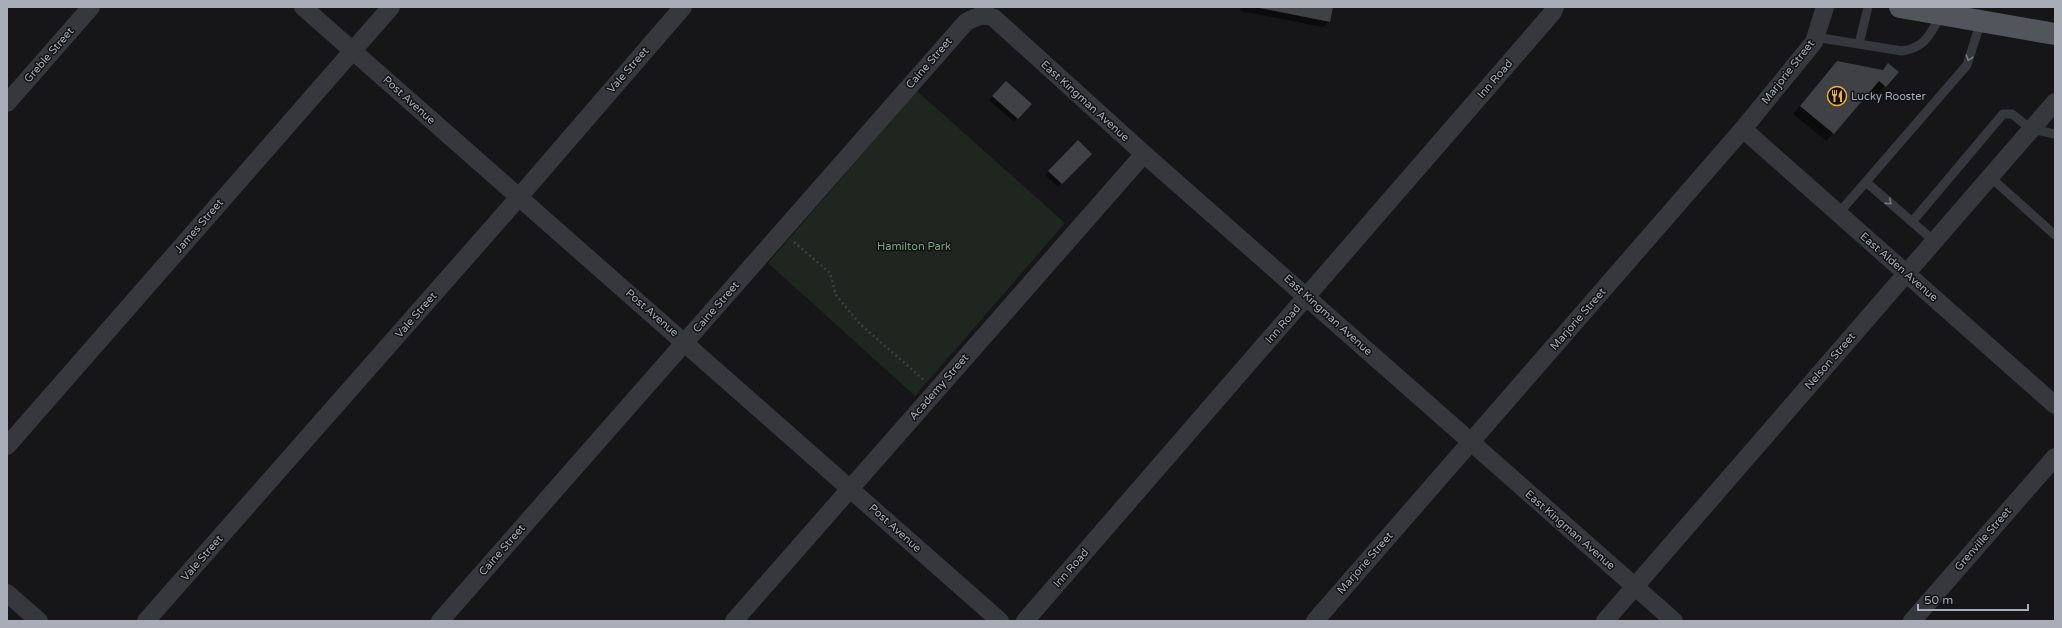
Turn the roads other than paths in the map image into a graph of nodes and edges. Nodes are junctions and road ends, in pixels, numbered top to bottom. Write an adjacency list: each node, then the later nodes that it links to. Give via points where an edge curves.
1 (91, 7): 17 (street, Greble Street)
2 (303, 7): 15 (street, Post Avenue)
3 (391, 7): 15 (street, James Street)
4 (683, 7): 24 (street, Vale Street)
5 (1555, 7): 30 (street, Inn Road)
6 (1825, 7): 13 (street, Marjorie Street)
7 (1868, 7): 14 (lane)
8 (1903, 7): 9 (main road)
9 (1942, 14): 11 (main road); 14 (lane, via 1923,45 1915,49 1902,51)
10 (979, 15): 21 (street, East Kingman Avenue, via 994,18); 31 (street, Caine Street, via 966,22)
11 (1981, 21): 12 (main road); 23 (lane, one-way to 23, via 1967,65)
12 (2055, 34)
13 (1816, 37): 14 (lane); 18 (street, Marjorie Street)
14 (1859, 44)
15 (352, 50): 24 (street, Post Avenue); 34 (street, James Street)
16 (2055, 102): 19 (street, Nelson Street)
17 (7, 103)
18 (1743, 129): 25 (street, East Alden Avenue); 33 (street, Marjorie Street)
19 (2031, 129): 20 (lane); 22 (street, Nelson Street); 26 (lane, via 2012,114 2003,114)
20 (2055, 134)
21 (1144, 154): 30 (street, East Kingman Avenue); 36 (street, Academy Street)
22 (1989, 176): 27 (lane); 28 (street, Nelson Street)
23 (1866, 182): 25 (lane); 26 (lane, one-way to 26)
24 (519, 197): 31 (street, Post Avenue); 40 (street, Vale Street)
25 (1838, 214): 29 (street, East Alden Avenue)
26 (1912, 222): 28 (lane)
27 (2055, 235)
28 (1933, 240): 29 (street, Nelson Street)
29 (1907, 273): 32 (street, East Alden Avenue); 37 (street, Nelson Street)
30 (1307, 296): 33 (street, East Kingman Avenue); 44 (street, Inn Road)
31 (685, 342): 36 (street, Post Avenue); 41 (street, Caine Street)
32 (2055, 405)
33 (1470, 442): 37 (street, East Kingman Avenue); 45 (street, Marjorie Street)
34 (7, 446)
35 (2055, 457): 48 (street, Grenville Street)
36 (850, 488): 42 (street, Academy Street); 43 (street, Post Avenue)
37 (1635, 587): 46 (street, Nelson Street); 47 (street, East Kingman Avenue)
38 (7, 593): 39 (street)
39 (39, 621)
40 (146, 621)
41 (440, 621)
42 (734, 621)
43 (1000, 621)
44 (1025, 621)
45 (1315, 621)
46 (1605, 621)
47 (1674, 621)
48 (1912, 621)

